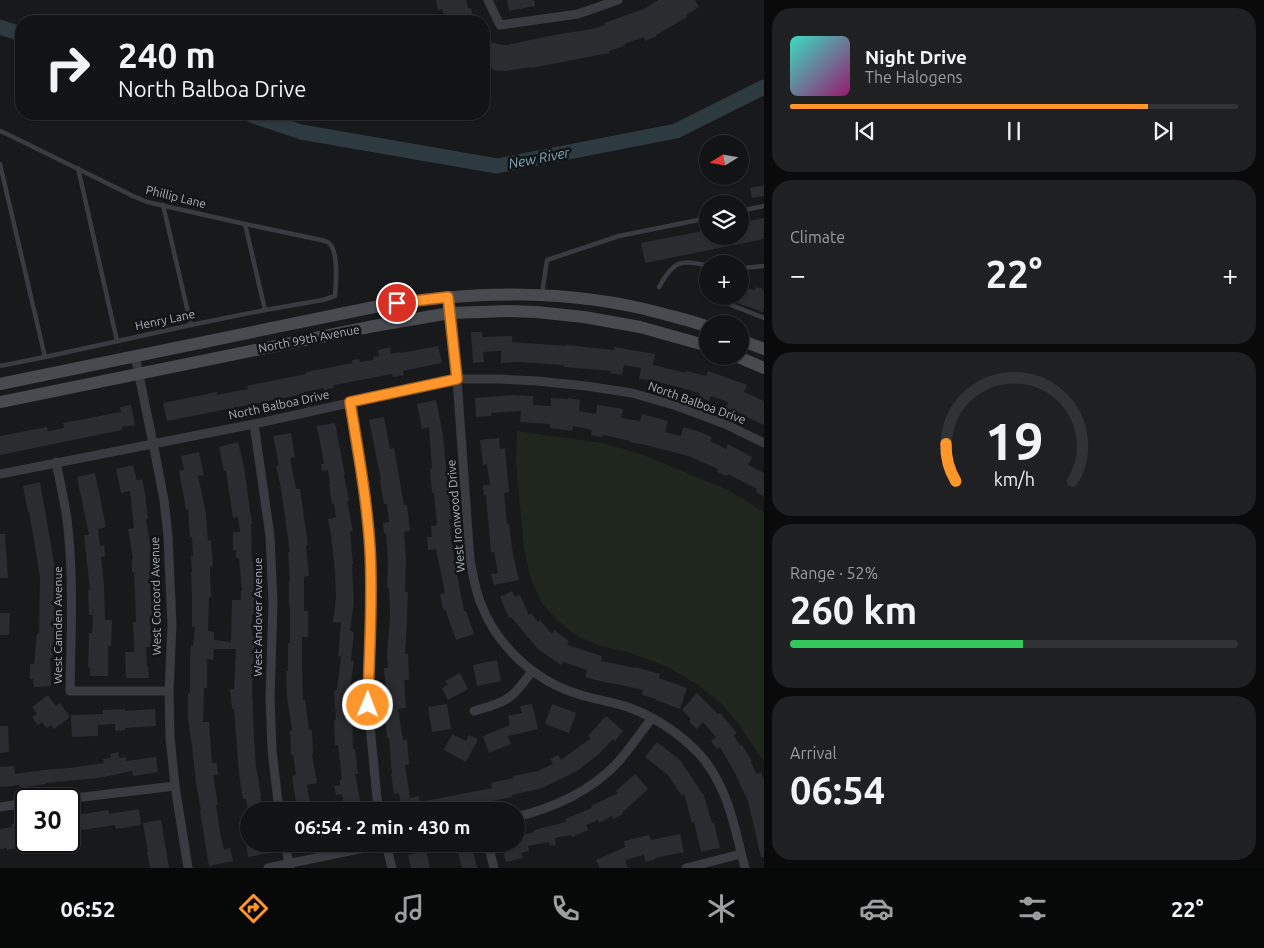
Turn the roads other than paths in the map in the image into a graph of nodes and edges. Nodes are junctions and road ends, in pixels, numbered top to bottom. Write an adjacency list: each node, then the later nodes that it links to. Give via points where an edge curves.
1 (488, 0): 3 (street, via 500,25 566,16 588,11)
2 (618, 0): 3 (street)
3 (603, 3)
4 (0, 131): 6 (lane, Phillip Lane)
5 (0, 164): 7 (lane)
6 (78, 168): 8 (lane, Phillip Lane, via 133,196); 26 (lane)
7 (2, 184): 31 (lane)
8 (163, 206): 12 (lane, Phillip Lane); 25 (lane)
9 (764, 206): 10 (lane)
10 (749, 209)
11 (699, 220): 17 (lane, via 619,236 547,260)
12 (245, 224): 18 (lane, Phillip Lane, via 329,243 336,262); 21 (lane)
13 (699, 263): 16 (lane, via 686,261 678,264)
14 (764, 266): 15 (lane)
15 (749, 267)
16 (660, 287)
17 (542, 295): 19 (main road, North 99th Avenue); 24 (main road, North 99th Avenue, via 631,306)
18 (335, 296): 21 (lane, Henry Lane)
19 (448, 297): 22 (street, West Ironwood Drive); 30 (main road, North 99th Avenue, via 379,306)
20 (731, 305): 23 (lane)
21 (265, 310): 25 (lane, Henry Lane)
22 (450, 313): 27 (main road, North 99th Avenue, via 509,311 584,317 640,327); 35 (main road, North 99th Avenue); 36 (street, West Ironwood Drive)
23 (764, 318)
24 (699, 324)
25 (191, 325): 26 (lane, Henry Lane)
26 (117, 341): 31 (lane, Henry Lane)
27 (699, 343)
28 (749, 343): 29 (main road)
29 (764, 348)
30 (135, 356): 35 (street, West Concord Avenue); 37 (main road, North 99th Avenue)
31 (45, 357): 33 (lane, Henry Lane)
32 (749, 362): 34 (main road)
33 (0, 366)
34 (764, 368)
35 (139, 374): 38 (main road, North 99th Avenue); 41 (street, West Concord Avenue)
36 (457, 379): 39 (street, North Balboa Drive); 42 (street, North Balboa Drive, via 537,380 632,393 725,424); 45 (street, West Ironwood Drive, via 470,560 475,585 494,628 506,646)
37 (0, 384)
38 (0, 402)
39 (350, 402): 40 (street, North Balboa Drive); 52 (street, via 370,549 368,705)
40 (254, 424): 41 (street, North Balboa Drive); 51 (street, West Andover Avenue, via 270,536 273,603 270,698)
41 (154, 443): 43 (street, North Balboa Drive); 46 (street, West Concord Avenue, via 169,544 172,625)
42 (764, 444)
43 (56, 462): 44 (street, North Balboa Drive); 46 (street, West Camden Avenue, via 67,518 70,556 70,691)
44 (0, 474)
45 (532, 671): 47 (street, via 511,696); 48 (street, West Ironwood Drive, via 577,694 632,708)
46 (168, 691): 49 (street, West Concord Avenue)
47 (474, 711)
48 (652, 718): 55 (street, via 619,761 596,783); 60 (street, West Ironwood Drive, via 686,741 705,761 721,786 733,817)
49 (175, 786): 50 (street); 62 (street, West Concord Avenue)
50 (80, 797)
51 (278, 802)
52 (378, 802)
53 (15, 805): 54 (street)
54 (0, 807)
55 (525, 814)
56 (286, 852): 61 (street)
57 (349, 852): 61 (street)
58 (387, 852): 64 (street)
59 (490, 852): 65 (street)
60 (741, 854): 66 (street); 67 (street, West Ironwood Drive)
61 (289, 866): 63 (street)
62 (188, 868)
63 (268, 868)
64 (392, 868)
65 (494, 868)
66 (686, 868)
67 (745, 868)

